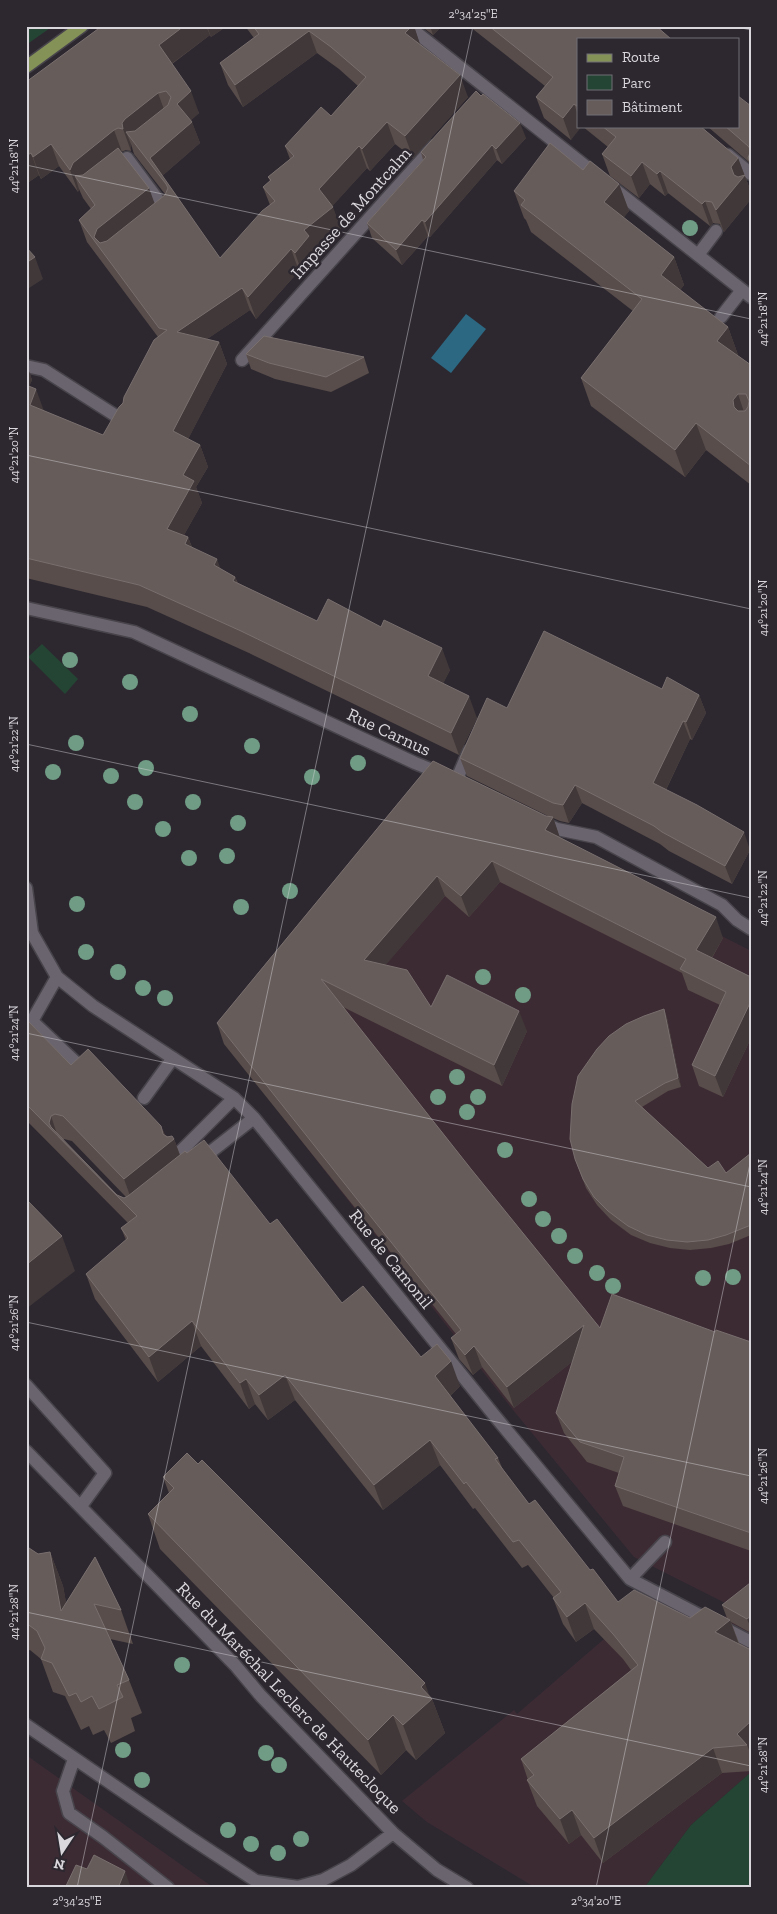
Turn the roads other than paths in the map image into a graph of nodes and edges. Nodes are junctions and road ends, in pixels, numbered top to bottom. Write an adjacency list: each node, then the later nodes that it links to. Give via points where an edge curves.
1 (82, 26): 3 (main road)
2 (408, 26): 10 (street, via 482,92)
3 (26, 67)
4 (440, 140): 13 (street, Impasse de Montcalm)
5 (715, 144): 7 (street)
6 (107, 174): 8 (street, via 127,158 168,211)
7 (751, 174)
8 (153, 222)
9 (716, 231): 10 (street)
10 (698, 256): 11 (street)
11 (746, 294): 12 (street)
12 (721, 317)
13 (242, 360)
14 (26, 366): 15 (street, via 44,370)
15 (124, 421)
16 (26, 608): 17 (street, Rue Carnus, via 134,632 461,783)
17 (474, 740)
18 (532, 817): 20 (street, via 557,829 596,837 722,905)
19 (26, 888): 21 (street, Rue de Camonil, via 32,933)
20 (751, 929)
21 (57, 977): 22 (street, Rue de Camonil, via 93,1006); 23 (street, via 32,1021)
22 (173, 1058): 24 (street); 25 (street, Rue de Camonil)
23 (85, 1071)
24 (144, 1098)
25 (234, 1098): 26 (street, Rue de Camonil); 27 (street)
26 (254, 1118): 28 (street); 33 (street, Rue de Camonil)
27 (178, 1154)
28 (188, 1169)
29 (26, 1384): 31 (street, via 105,1473)
30 (26, 1451): 31 (street, Rue du Maréchal Leclerc de Hautecloque)
31 (81, 1506): 37 (street, Rue du Maréchal Leclerc de Hautecloque)
32 (665, 1542): 33 (street)
33 (630, 1579): 34 (street, Rue de Camonil)
34 (751, 1642)
35 (26, 1725): 36 (street, Rue du Maréchal Leclerc de Hautecloque)
36 (74, 1759): 37 (street, Rue du Maréchal Leclerc de Hautecloque, via 256,1881 298,1887 324,1880 351,1865); 38 (street, via 63,1791 69,1813)
37 (392, 1833): 39 (street, via 437,1870)
38 (168, 1888)
39 (467, 1888)

